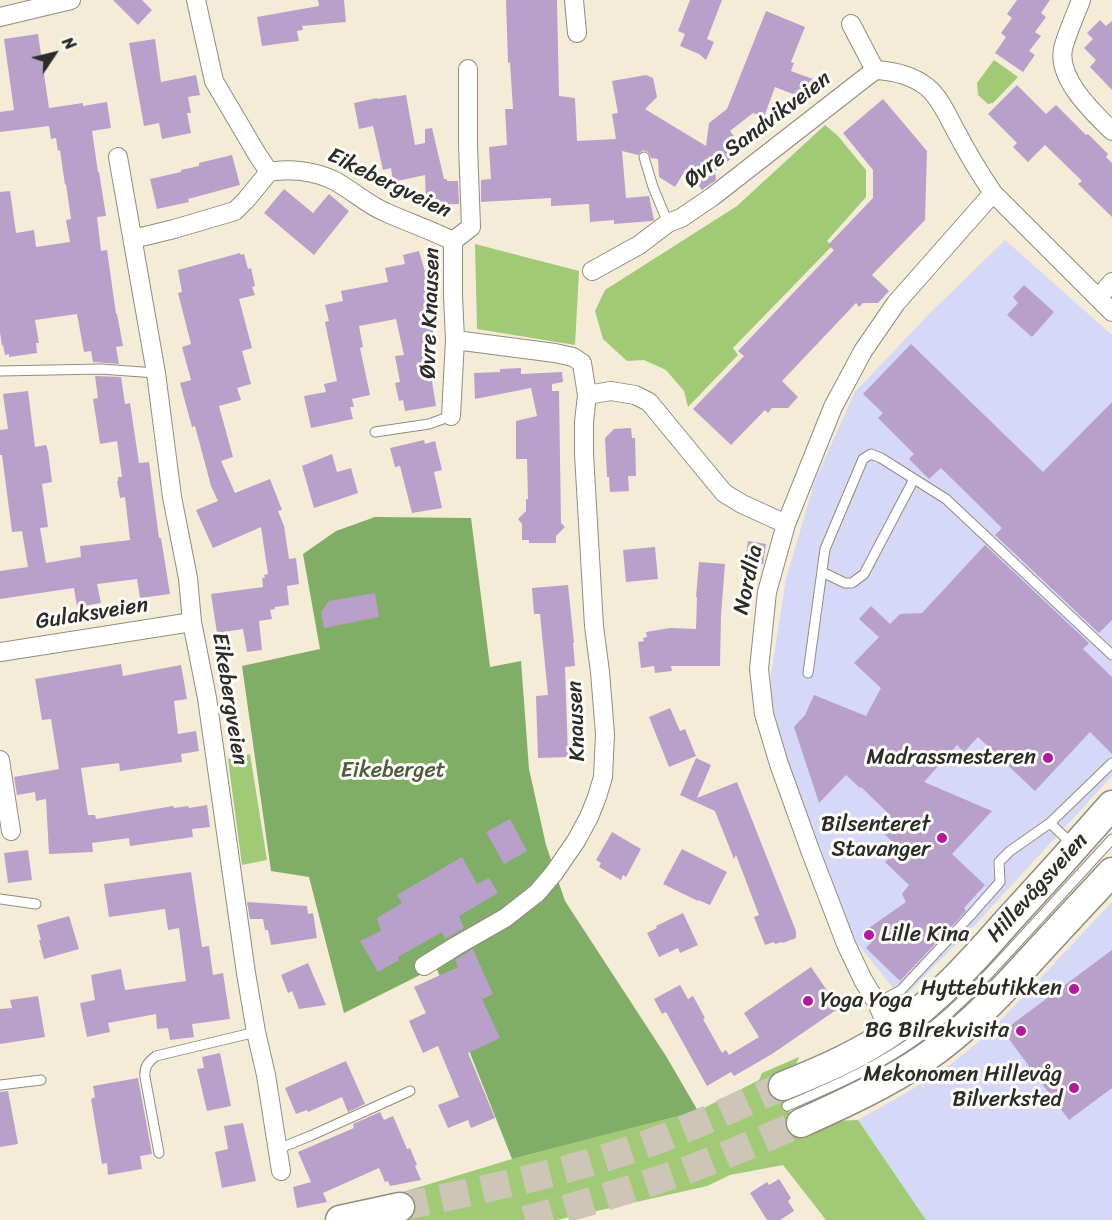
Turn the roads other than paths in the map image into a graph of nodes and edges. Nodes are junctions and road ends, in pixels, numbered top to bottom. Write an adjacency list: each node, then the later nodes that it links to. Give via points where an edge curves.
1 (71, 0): 5 (street)
2 (196, 0): 13 (street, via 214,81)
3 (574, 0): 7 (street)
4 (1081, 0): 10 (street, via 1063,50 1065,73 1076,93)
5 (0, 17)
6 (851, 24): 9 (street)
7 (577, 33)
8 (468, 69): 17 (street, Øvre Knausen, via 471,227)
9 (875, 70): 14 (street, via 906,75 928,87); 15 (street, Øvre Sandvikveien, via 720,191)
10 (1112, 131)
11 (118, 157): 16 (street, Eikebergveien)
12 (644, 157): 15 (lane, Øvre Sandvikveien)
13 (269, 172): 16 (street, via 235,211); 17 (street, Eikebergveien, via 307,172 333,180 382,211)
14 (993, 193): 20 (street); 29 (street, Nordlia, via 896,303 862,351 833,407)
15 (668, 223): 18 (street, Øvre Sandvikveien, via 639,245)
16 (133, 239): 24 (street, Eikebergveien)
17 (453, 242): 22 (street, Øvre Knausen)
18 (592, 271)
19 (1112, 282): 20 (street)
20 (1098, 298): 21 (street)
21 (1112, 312)
22 (454, 340): 25 (street, Knausen, via 573,357 582,363); 26 (street, Øvre Knausen)
23 (0, 370): 24 (lane)
24 (156, 373): 31 (street, Eikebergveien)
25 (587, 395): 29 (street, via 611,391 649,402 724,493); 45 (street, Knausen, via 585,466 594,627 605,734 603,777 589,818 576,841 537,893 505,918)
26 (451, 416): 27 (lane, Øvre Knausen, via 429,424)
27 (375, 432)
28 (914, 478): 30 (lane, via 864,573 852,583 845,583); 30 (lane, via 871,454 863,459 825,549); 33 (lane, via 946,499)
29 (786, 524): 46 (street, Nordlia, via 767,592 762,633 759,669 764,714 840,930)
30 (822, 573): 34 (lane)
31 (192, 622): 32 (street, Gulaksveien); 47 (street, Eikebergveien, via 207,698)
32 (0, 652)
33 (1112, 654)
34 (808, 674)
35 (0, 760): 39 (street)
36 (1112, 763): 38 (lane)
37 (1112, 805): 41 (main road, Hillevågsveien)
38 (1050, 823): 41 (lane); 46 (lane, via 999,862 999,882)
39 (11, 831)
40 (1112, 839): 51 (lane, Hillevågsveien, via 951,1011 879,1064)
41 (1076, 847): 51 (main road, Hillevågsveien, via 966,968 917,1013 840,1062)
42 (1110, 879): 51 (main road, Hillevågsveien, via 999,994 925,1058 841,1105)
43 (0, 899): 44 (lane)
44 (36, 904)
45 (424, 966)
46 (880, 1010)
47 (256, 1032): 52 (street, Eikebergveien); 53 (lane, via 156,1056 147,1064 146,1086)
48 (40, 1080): 49 (lane)
49 (0, 1085)
50 (410, 1091): 52 (lane)
51 (790, 1105)
52 (278, 1149): 54 (street, Eikebergveien)
53 (159, 1153)
54 (281, 1171)
55 (400, 1208): 56 (main road)
56 (340, 1220)

